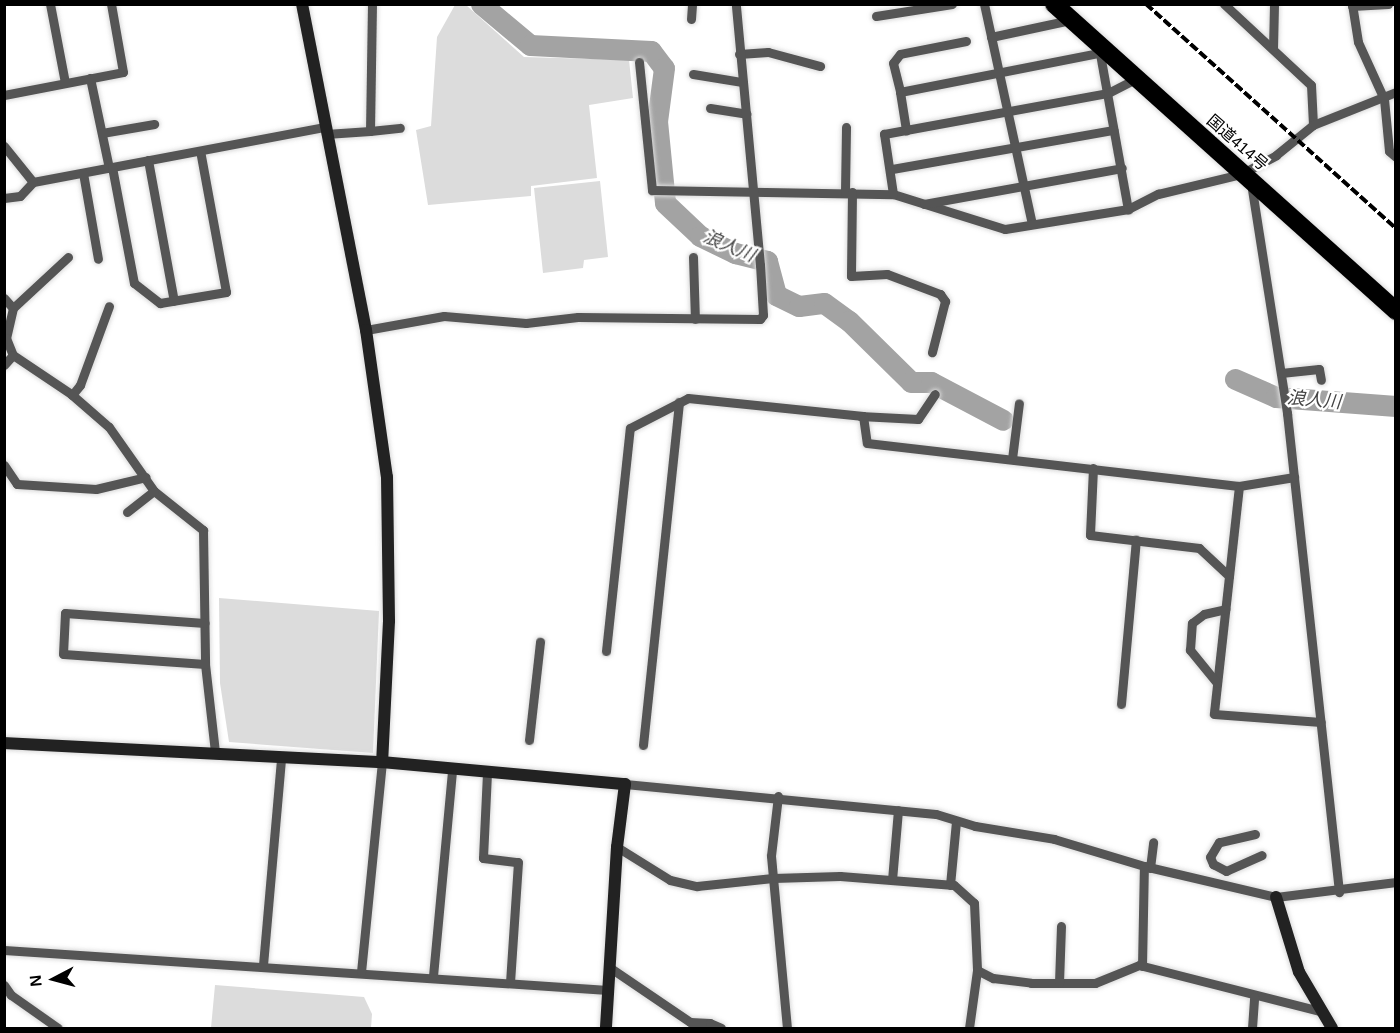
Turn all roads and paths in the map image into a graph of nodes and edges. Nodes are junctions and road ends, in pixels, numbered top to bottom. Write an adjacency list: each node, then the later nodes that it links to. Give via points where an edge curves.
1 (50, 4): 29 (street)
2 (111, 4): 26 (street, via 123,72)
3 (302, 4): 45 (street)
4 (372, 4): 42 (street)
5 (692, 4): 15 (street)
6 (736, 4): 21 (street)
7 (952, 4): 14 (street)
8 (984, 4): 17 (street)
9 (1054, 4): 16 (highway, 国道414号)
10 (1224, 4): 19 (street)
11 (1274, 4): 19 (street)
12 (1388, 4): 13 (street)
13 (1352, 5): 34 (street, via 1358,42)
14 (876, 16)
15 (692, 19)
16 (1070, 20): 17 (street); 20 (highway, 国道414号)
17 (991, 36): 24 (street)
18 (966, 41): 30 (street, via 900,54 893,63)
19 (1273, 49): 39 (street, via 1311,85)
20 (1102, 53): 24 (street); 27 (highway, 国道414号); 32 (street)
21 (739, 54): 23 (street, via 768,52); 28 (street)
22 (639, 62): 60 (street, via 652,190)
23 (820, 66)
24 (998, 73): 30 (street); 36 (street)
25 (693, 74): 28 (street)
26 (90, 78): 29 (street); 46 (street)
27 (1134, 80): 32 (street); 56 (highway, 国道414号)
28 (742, 82): 37 (street)
29 (65, 83): 33 (street)
30 (900, 92): 43 (street)
31 (1395, 92): 34 (street)
32 (1108, 93): 36 (street); 44 (street)
33 (4, 95)
34 (1384, 99): 39 (street); 50 (street, via 1389,151)
35 (710, 108): 37 (street)
36 (1007, 112): 43 (street); 48 (street)
37 (747, 114): 60 (street)
38 (154, 124): 46 (street)
39 (1313, 125): 56 (street)
40 (846, 127): 59 (street)
41 (400, 129): 42 (street)
42 (370, 130): 45 (street)
43 (906, 130): 54 (street, via 884,135)
44 (1114, 130): 48 (street); 53 (street)
45 (326, 131): 49 (street); 75 (street)
46 (102, 133): 52 (street)
47 (4, 146): 57 (street)
48 (1015, 148): 54 (street); 58 (street)
49 (200, 151): 51 (street); 70 (street, via 226,292)
50 (1395, 157)
51 (148, 160): 52 (street); 70 (street)
52 (110, 167): 55 (street); 70 (street, via 134,283 160,303)
53 (1122, 168): 58 (street); 64 (street)
54 (892, 169): 61 (street)
55 (83, 173): 57 (street); 68 (street)
56 (1246, 177): 64 (street, via 1158,194); 73 (highway, 国道414号); 79 (street)
57 (33, 182): 62 (street, via 20,196)
58 (1021, 186): 63 (street); 65 (street)
59 (848, 192): 60 (street); 61 (street); 76 (street, via 851,276 886,274 940,294 945,301)
60 (752, 194): 74 (street, via 763,315 760,319)
61 (893, 194): 63 (street)
62 (4, 198)
63 (922, 204): 65 (street, via 1005,229)
64 (1128, 209): 65 (street)
65 (1032, 224)
66 (68, 257): 72 (street)
67 (693, 257): 74 (street)
68 (98, 259)
69 (4, 298): 72 (street)
70 (174, 301)
71 (109, 306): 82 (street, via 80,385)
72 (13, 308): 77 (street, via 6,338)
73 (1395, 311)
74 (695, 319): 75 (street, via 578,317 526,323 444,316)
75 (366, 330): 109 (street, via 387,477 390,528)
76 (932, 352)
77 (13, 355): 78 (street); 82 (street)
78 (4, 365)
79 (1281, 374): 80 (street, via 1319,369); 90 (street)
80 (1321, 380)
81 (935, 394): 85 (street, via 918,420)
82 (72, 395): 89 (street, via 108,427)
83 (678, 402): 85 (street, via 688,398); 99 (street, via 630,428); 106 (street)
84 (1020, 403): 86 (street)
85 (860, 416): 86 (street, via 867,443)
86 (1012, 459): 88 (street)
87 (4, 465): 89 (street, via 17,484 96,489)
88 (1093, 468): 91 (street); 94 (street, via 1090,535)
89 (146, 477): 92 (street)
90 (1294, 477): 91 (street); 103 (street)
91 (1239, 486): 95 (street)
92 (154, 491): 93 (street); 97 (street, via 203,530)
93 (127, 512)
94 (1136, 540): 95 (street, via 1198,548); 102 (street)
95 (1229, 576): 96 (street)
96 (1225, 609): 101 (street); 101 (street, via 1204,614 1192,623 1190,650)
97 (205, 623): 100 (street); 100 (street, via 64,613 63,654)
98 (540, 642): 104 (street)
99 (606, 651)
100 (205, 664): 107 (street)
101 (1217, 683): 103 (street, via 1214,714)
102 (1121, 704)
103 (1321, 722): 125 (street)
104 (529, 740)
105 (4, 743): 107 (street)
106 (643, 745)
107 (215, 752): 108 (street)
108 (281, 758): 109 (street); 129 (street)
109 (382, 762): 110 (street); 133 (street)
110 (452, 770): 111 (street); 134 (street)
111 (487, 773): 112 (street); 135 (street, via 483,858 518,862)
112 (625, 784): 113 (street); 118 (street)
113 (777, 796): 114 (street); 121 (street)
114 (898, 810): 115 (street); 122 (street)
115 (956, 820): 120 (street, via 1054,839); 124 (street)
116 (1255, 834): 119 (street, via 1220,842 1210,857 1212,864 1226,871)
117 (1153, 842): 120 (street)
118 (617, 847): 121 (street, via 680,884 734,884); 131 (street)
119 (1262, 855)
120 (1147, 867): 126 (street); 130 (street)
121 (773, 878): 122 (street); 144 (street)
122 (892, 880): 124 (street)
123 (1395, 882): 125 (street)
124 (950, 885): 132 (street, via 975,903)
125 (1339, 892): 126 (street)
126 (1276, 897): 140 (street, via 1299,972)
127 (1061, 926): 136 (street)
128 (4, 950): 129 (street)
129 (263, 965): 133 (street)
130 (1142, 966): 136 (street, via 1095,983); 139 (street)
131 (609, 967): 138 (street); 143 (street, via 690,1022 710,1023)
132 (977, 970): 136 (street, via 993,978); 145 (street)
133 (361, 972): 134 (street)
134 (433, 976): 135 (street)
135 (510, 982): 138 (street)
136 (1059, 983)
137 (4, 985): 141 (street)
138 (608, 990): 142 (street)
139 (1254, 997): 140 (street); 146 (street)
140 (1319, 1011): 147 (street)
141 (58, 1029)
142 (606, 1029)
143 (721, 1029)
144 (787, 1029)
145 (969, 1029)
146 (1252, 1029)
147 (1332, 1029)

